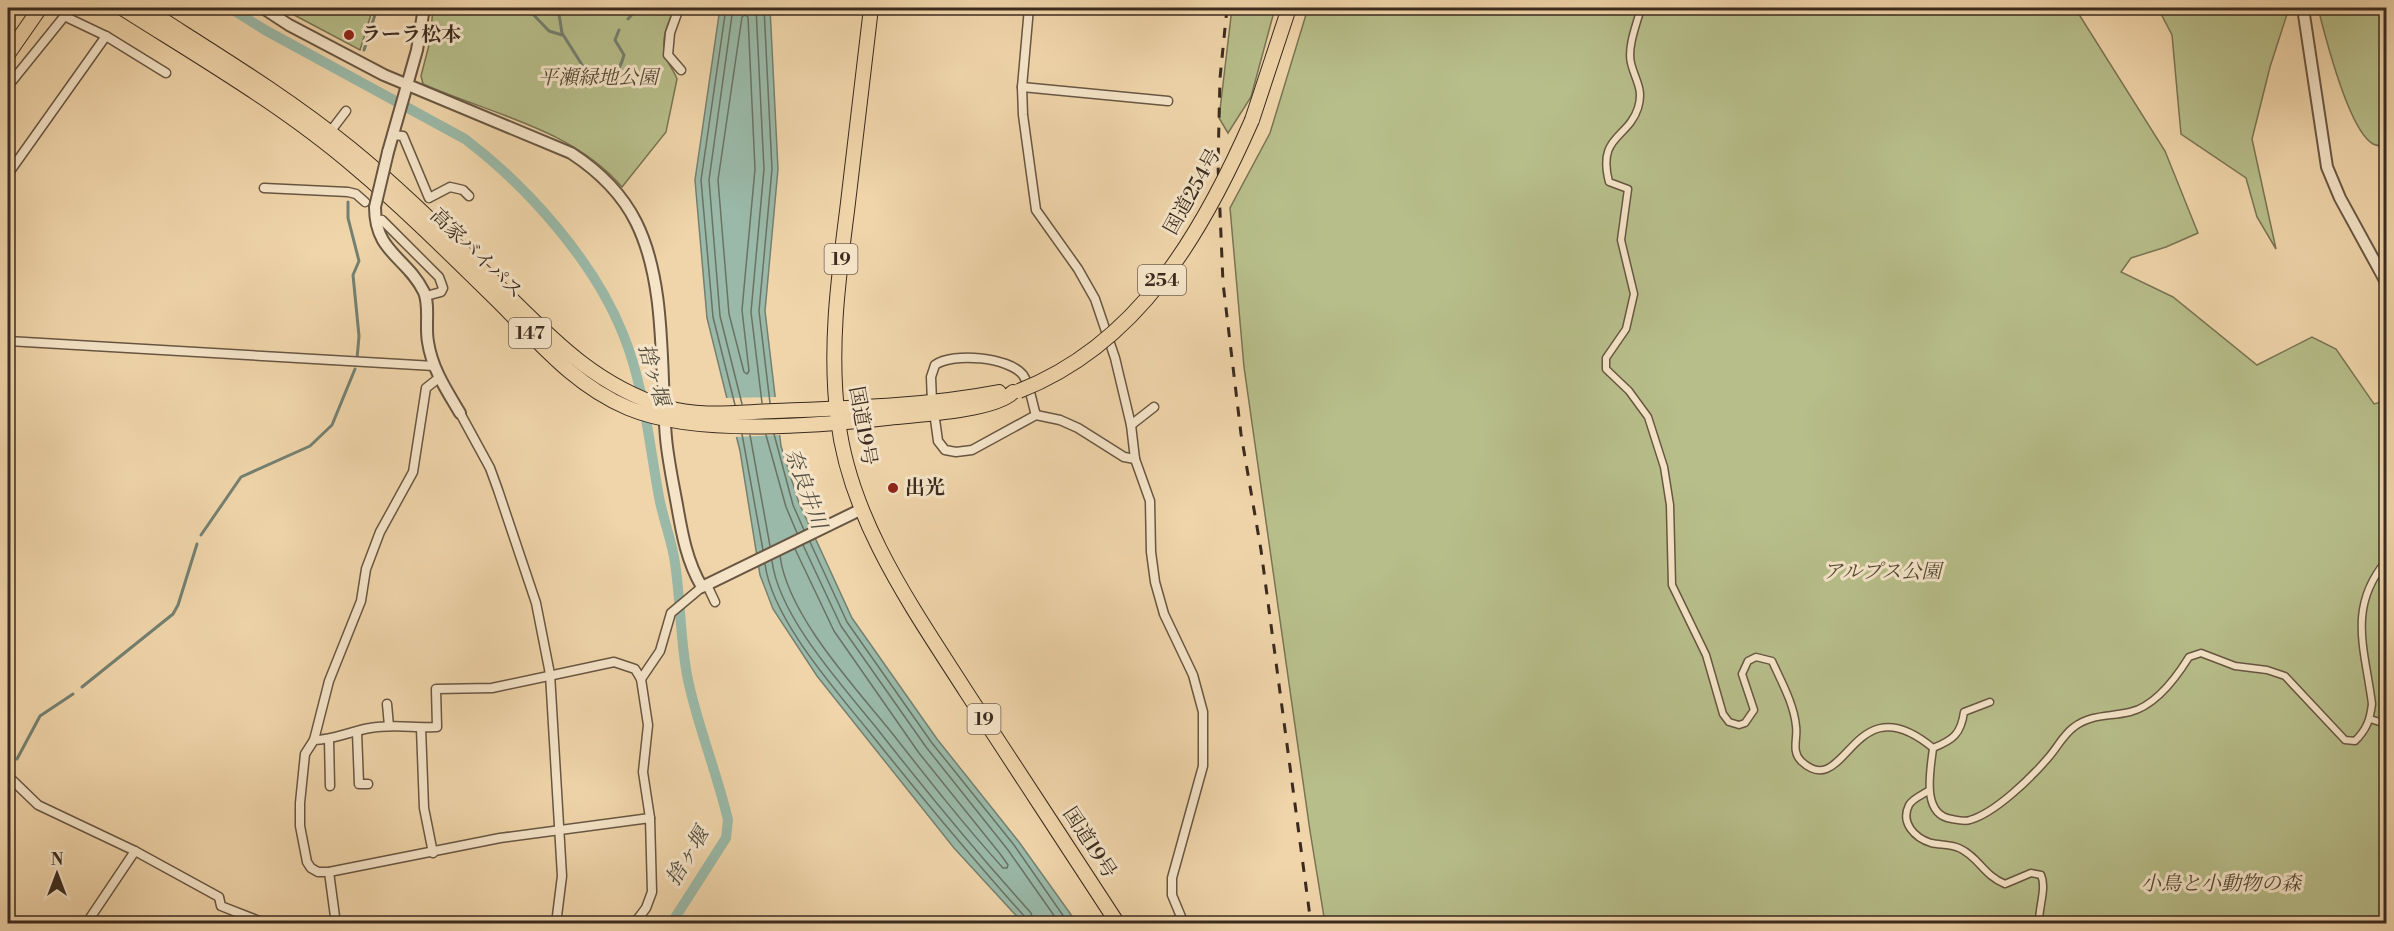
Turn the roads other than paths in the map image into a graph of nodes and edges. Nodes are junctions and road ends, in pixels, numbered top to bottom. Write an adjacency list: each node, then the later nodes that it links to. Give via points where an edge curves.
1 (40, 8): 15 (main road)
2 (71, 8): 13 (street)
3 (122, 8): 26 (main road, 高家バイパス / 147, via 289,116)
4 (144, 8): 23 (main road, 高家バイパス / 147)
5 (263, 8): 20 (street)
6 (424, 8): 20 (street)
7 (679, 8): 16 (street, via 670,33 668,55)
8 (872, 8): 41 (main road, 国道19号 / 19, via 836,297 833,350)
9 (1029, 8): 19 (street)
10 (1289, 8): 37 (main road, 国道254号 / 254, bridge, via 1252,120 1224,181 1197,228 1144,302 1093,352 1046,380 1007,398 977,406)
11 (1641, 8): 60 (street, via 1630,62 1641,91 1638,107 1634,117 1612,138 1607,153 1609,182 1628,189 1621,240 1634,294 1626,329 1606,358 1606,369 1648,417 1664,467 1670,505 1672,585 1706,656 1723,714 1729,722 1739,724 1751,718 1754,710 1742,674 1748,661 1764,657 1772,661 1786,693 1797,726 1797,756 1807,766 1818,770 1834,768 1860,736 1882,726 1906,730)
12 (2302, 8): 32 (street, via 2327,167)
13 (64, 16): 14 (street); 18 (street)
14 (106, 36): 17 (street); 25 (street)
15 (8, 54)
16 (681, 70)
17 (166, 73)
18 (8, 86)
19 (1022, 87): 21 (street); 43 (street, via 1036,210 1095,299)
20 (405, 90): 24 (street); 39 (street, via 571,153 620,197 636,222 652,275)
21 (1168, 101)
22 (346, 111): 23 (street)
23 (330, 132): 39 (main road, 高家バイパス / 147, via 481,269 554,342 590,371)
24 (392, 135): 29 (street, via 403,136 429,198 450,187 463,189); 30 (street, bridge)
25 (8, 174)
26 (369, 180): 28 (street); 39 (main road, 高家バイパス / 147, via 589,388 630,409)
27 (264, 188): 28 (street)
28 (356, 194): 30 (street)
29 (469, 196)
30 (370, 205): 33 (street, via 378,235 417,279)
31 (382, 220): 33 (street, via 439,277 444,288)
32 (2386, 282)
33 (426, 296): 35 (street, via 428,342)
34 (8, 341): 35 (street)
35 (434, 366): 36 (street)
36 (440, 377): 40 (street); 59 (street, via 426,388 413,472 384,523 366,569 361,602 328,681)
37 (933, 407): 41 (main road, 国道254号 / 254); 42 (street, via 938,441 945,450 956,452 972,450); 42 (street, via 931,377 935,365 955,356 1011,364 1025,378)
38 (1154, 407): 43 (street)
39 (666, 413): 41 (main road, 高家バイパス / 147); 47 (street, via 682,532 690,561)
40 (460, 414): 49 (street, via 490,468 502,501 536,603)
41 (837, 415): 45 (main road, 国道19号 / 19)
42 (1036, 416): 44 (street, via 1060,420 1124,457)
43 (1131, 424): 44 (street)
44 (1135, 459): 76 (street, via 1150,501 1155,582 1164,614 1193,675 1203,712 1203,766 1172,878 1172,895)
45 (862, 509): 47 (street); 75 (main road, 国道19号 / 19, via 889,566 935,644)
46 (2386, 561): 53 (street, via 2366,595 2360,617 2372,704)
47 (708, 585): 48 (street); 50 (street, via 671,614 660,651)
48 (715, 602)
49 (550, 674): 50 (street, via 615,662 635,669); 56 (street, via 492,688 436,688 437,727); 66 (street)
50 (642, 679): 65 (street, via 648,725 643,772)
51 (1990, 702): 60 (street, via 1964,712 1961,730 1953,741)
52 (387, 704): 55 (street)
53 (2370, 719): 54 (street); 64 (street, via 2355,741 2345,740 2285,676 2235,666 2201,653 2189,657 2157,696 2133,711 2087,717 2070,729 2048,758 1986,813 1968,821 1947,818)
54 (2386, 724)
55 (388, 726): 56 (street); 57 (street)
56 (421, 728): 68 (street, via 424,808)
57 (357, 732): 58 (street); 62 (street, via 360,784)
58 (329, 739): 59 (street); 63 (street)
59 (314, 740): 69 (street, via 305,754 300,826 307,862 318,872)
60 (1933, 748): 64 (street)
61 (8, 776): 67 (street, via 38,805)
62 (368, 784)
63 (330, 786)
64 (1928, 791): 77 (street, via 1910,804 1908,827 1930,843 1958,848 1981,865 1987,875 2006,884 2031,873 2041,875 2044,882 2038,905)
65 (650, 818): 66 (street); 74 (street, via 652,892)
66 (560, 831): 68 (street, via 500,838); 73 (street, via 562,876)
67 (135, 851): 70 (street); 71 (street, via 219,897 221,906)
68 (433, 853): 69 (street)
69 (329, 872): 72 (street)
70 (86, 924)
71 (267, 924)
72 (336, 924)
73 (556, 924)
74 (634, 924)
75 (1118, 924)
76 (1184, 924)
77 (2039, 924)

